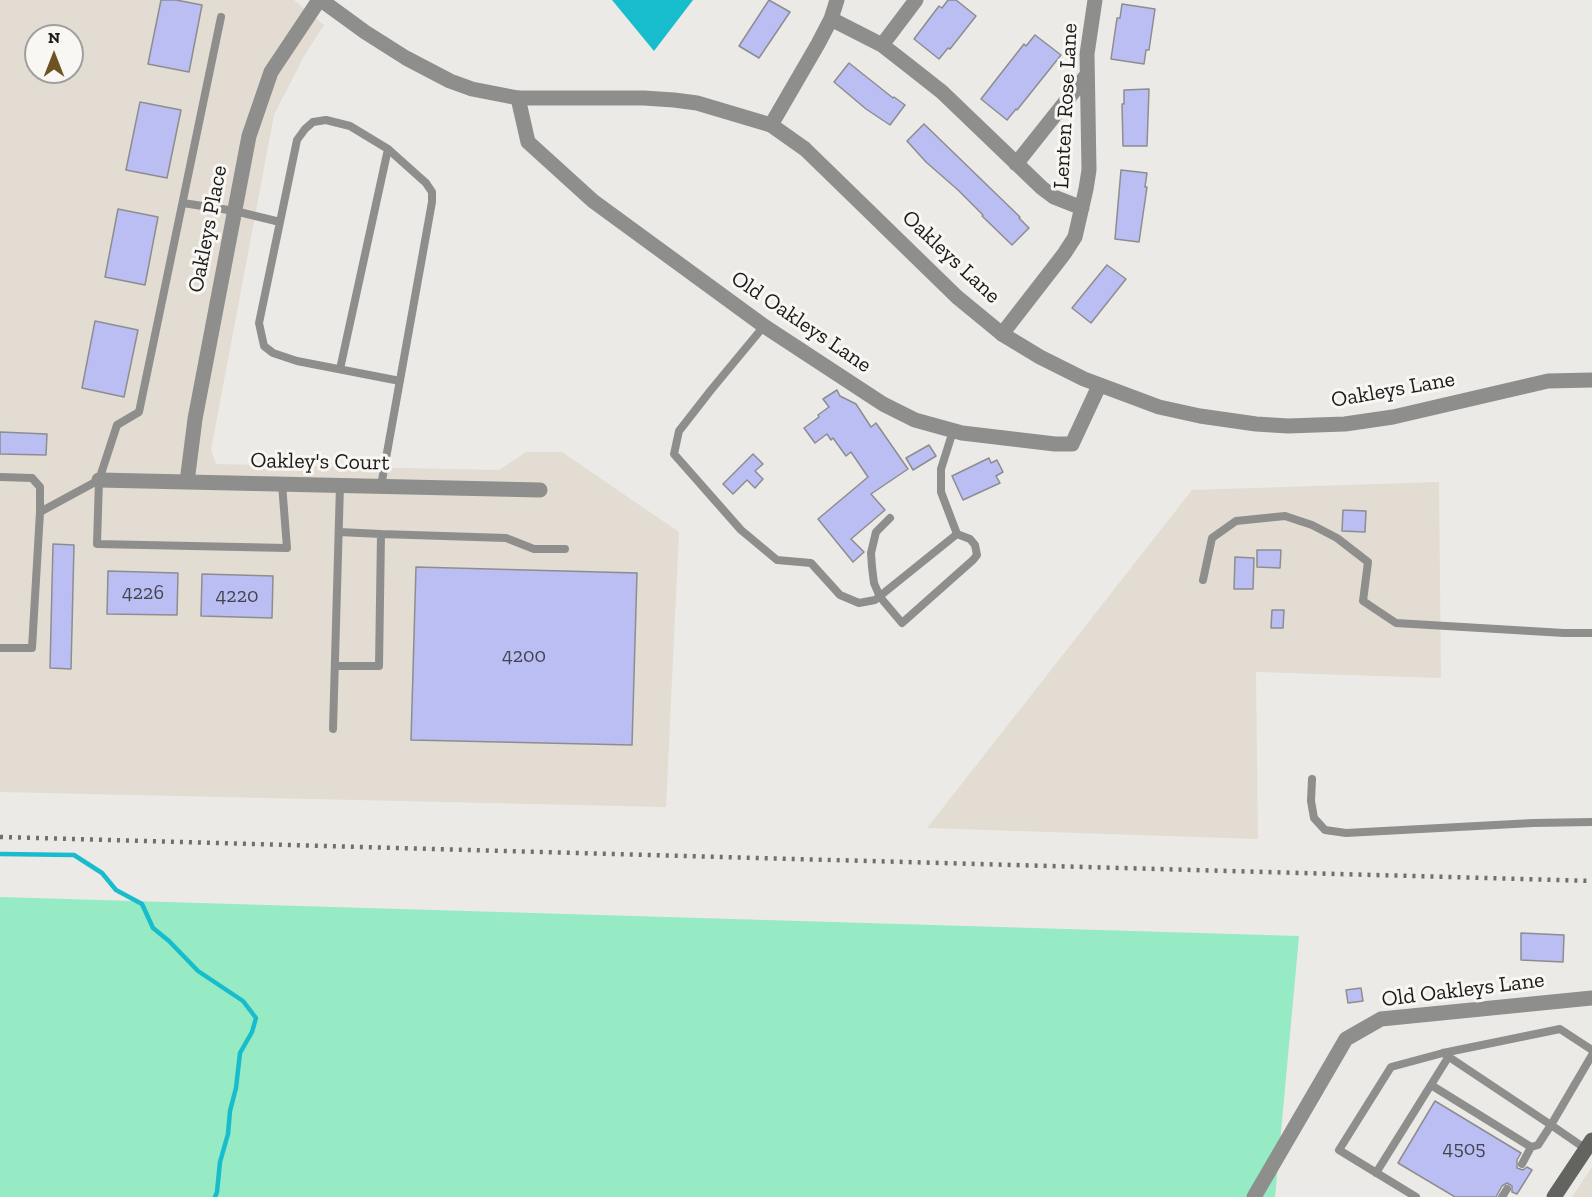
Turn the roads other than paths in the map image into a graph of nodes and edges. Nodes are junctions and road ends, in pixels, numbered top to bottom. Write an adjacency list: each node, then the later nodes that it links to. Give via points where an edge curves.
1 (320, 0): 9 (street, Oakleys Lane, via 365,33 428,70 472,89); 15 (street, Oakleys Place, via 271,72 249,136)
2 (837, 0): 6 (street)
3 (916, 0): 7 (street)
4 (1095, 0): 8 (street, Lenten Rose Lane)
5 (221, 17): 13 (lane)
6 (831, 19): 7 (street); 10 (street)
7 (882, 45): 12 (street, via 942,92)
8 (1086, 76): 12 (street); 14 (street, Lenten Rose Lane, via 1089,170)
9 (518, 98): 10 (street, Oakleys Lane, via 674,100); 17 (street, Old Oakleys Lane, via 528,142 593,201)
10 (771, 125): 18 (street, Oakleys Lane, via 805,149 957,297)
11 (388, 149): 16 (lane, via 350,126 326,120 313,122 297,140 293,152); 19 (lane); 21 (lane, via 432,192)
12 (1016, 164): 14 (street, via 1054,197)
13 (183, 203): 15 (lane); 25 (lane, via 139,412 117,425)
14 (1082, 208): 18 (street, Lenten Rose Lane, via 1070,246)
15 (235, 211): 16 (lane); 26 (street, Oakleys Place, via 195,419)
16 (280, 222): 19 (lane, via 260,323 264,346 297,361)
17 (764, 326): 23 (street, Old Oakleys Lane, via 883,404 915,420); 38 (lane, via 679,431 674,454 741,530 777,560 811,564 840,595 859,603)
18 (1002, 334): 22 (street, Oakleys Lane)
19 (340, 369): 21 (lane)
20 (1592, 380): 22 (street, Oakleys Lane, via 1548,381 1392,417 1288,426 1200,416)
21 (400, 381): 29 (lane)
22 (1099, 386): 23 (street, Old Oakleys Lane, via 1072,444)
23 (953, 431): 35 (lane, via 941,469 941,492)
24 (0, 477): 31 (lane, via 32,478 40,487)
25 (99, 480): 26 (street, Oakley's Court); 27 (lane, via 97,544 287,548); 31 (lane)
26 (187, 482): 27 (street, Oakley's Court)
27 (282, 484): 28 (street, Oakley's Court)
28 (340, 485): 29 (street, Oakley's Court); 33 (lane)
29 (381, 486): 30 (street, Oakley's Court)
30 (540, 490)
31 (40, 513): 40 (lane, via 32,648)
32 (890, 518): 38 (lane, via 876,532 871,553 874,583)
33 (339, 532): 34 (lane); 41 (lane)
34 (381, 534): 36 (lane, via 506,538 534,549); 41 (lane, via 379,666)
35 (957, 534): 38 (lane); 38 (lane, via 975,545 973,560 902,622)
36 (565, 549)
37 (1203, 580): 39 (lane, via 1212,538 1236,521 1285,516 1337,538 1368,562 1363,601 1396,622)
38 (880, 597)
39 (1592, 633)
40 (0, 648)
41 (335, 666): 42 (lane)
42 (333, 729)
43 (1312, 779): 44 (lane, via 1314,818 1325,830 1346,833)
44 (1592, 822)
45 (1592, 998): 56 (street, Old Oakleys Lane, via 1382,1019 1347,1039)
46 (1592, 1050): 47 (lane, via 1560,1029)
47 (1446, 1055): 49 (lane); 50 (lane); 54 (lane, via 1391,1067 1339,1150)
48 (1592, 1055): 50 (lane)
49 (1431, 1085): 52 (lane); 54 (lane)
50 (1551, 1125): 51 (lane); 52 (lane, via 1538,1145)
51 (1589, 1145): 59 (main road)
52 (1531, 1148): 53 (lane)
53 (1522, 1164)
54 (1376, 1173): 57 (lane)
55 (1507, 1189): 58 (lane)
56 (1254, 1197)
57 (1416, 1197)
58 (1502, 1197)
59 (1554, 1197)

